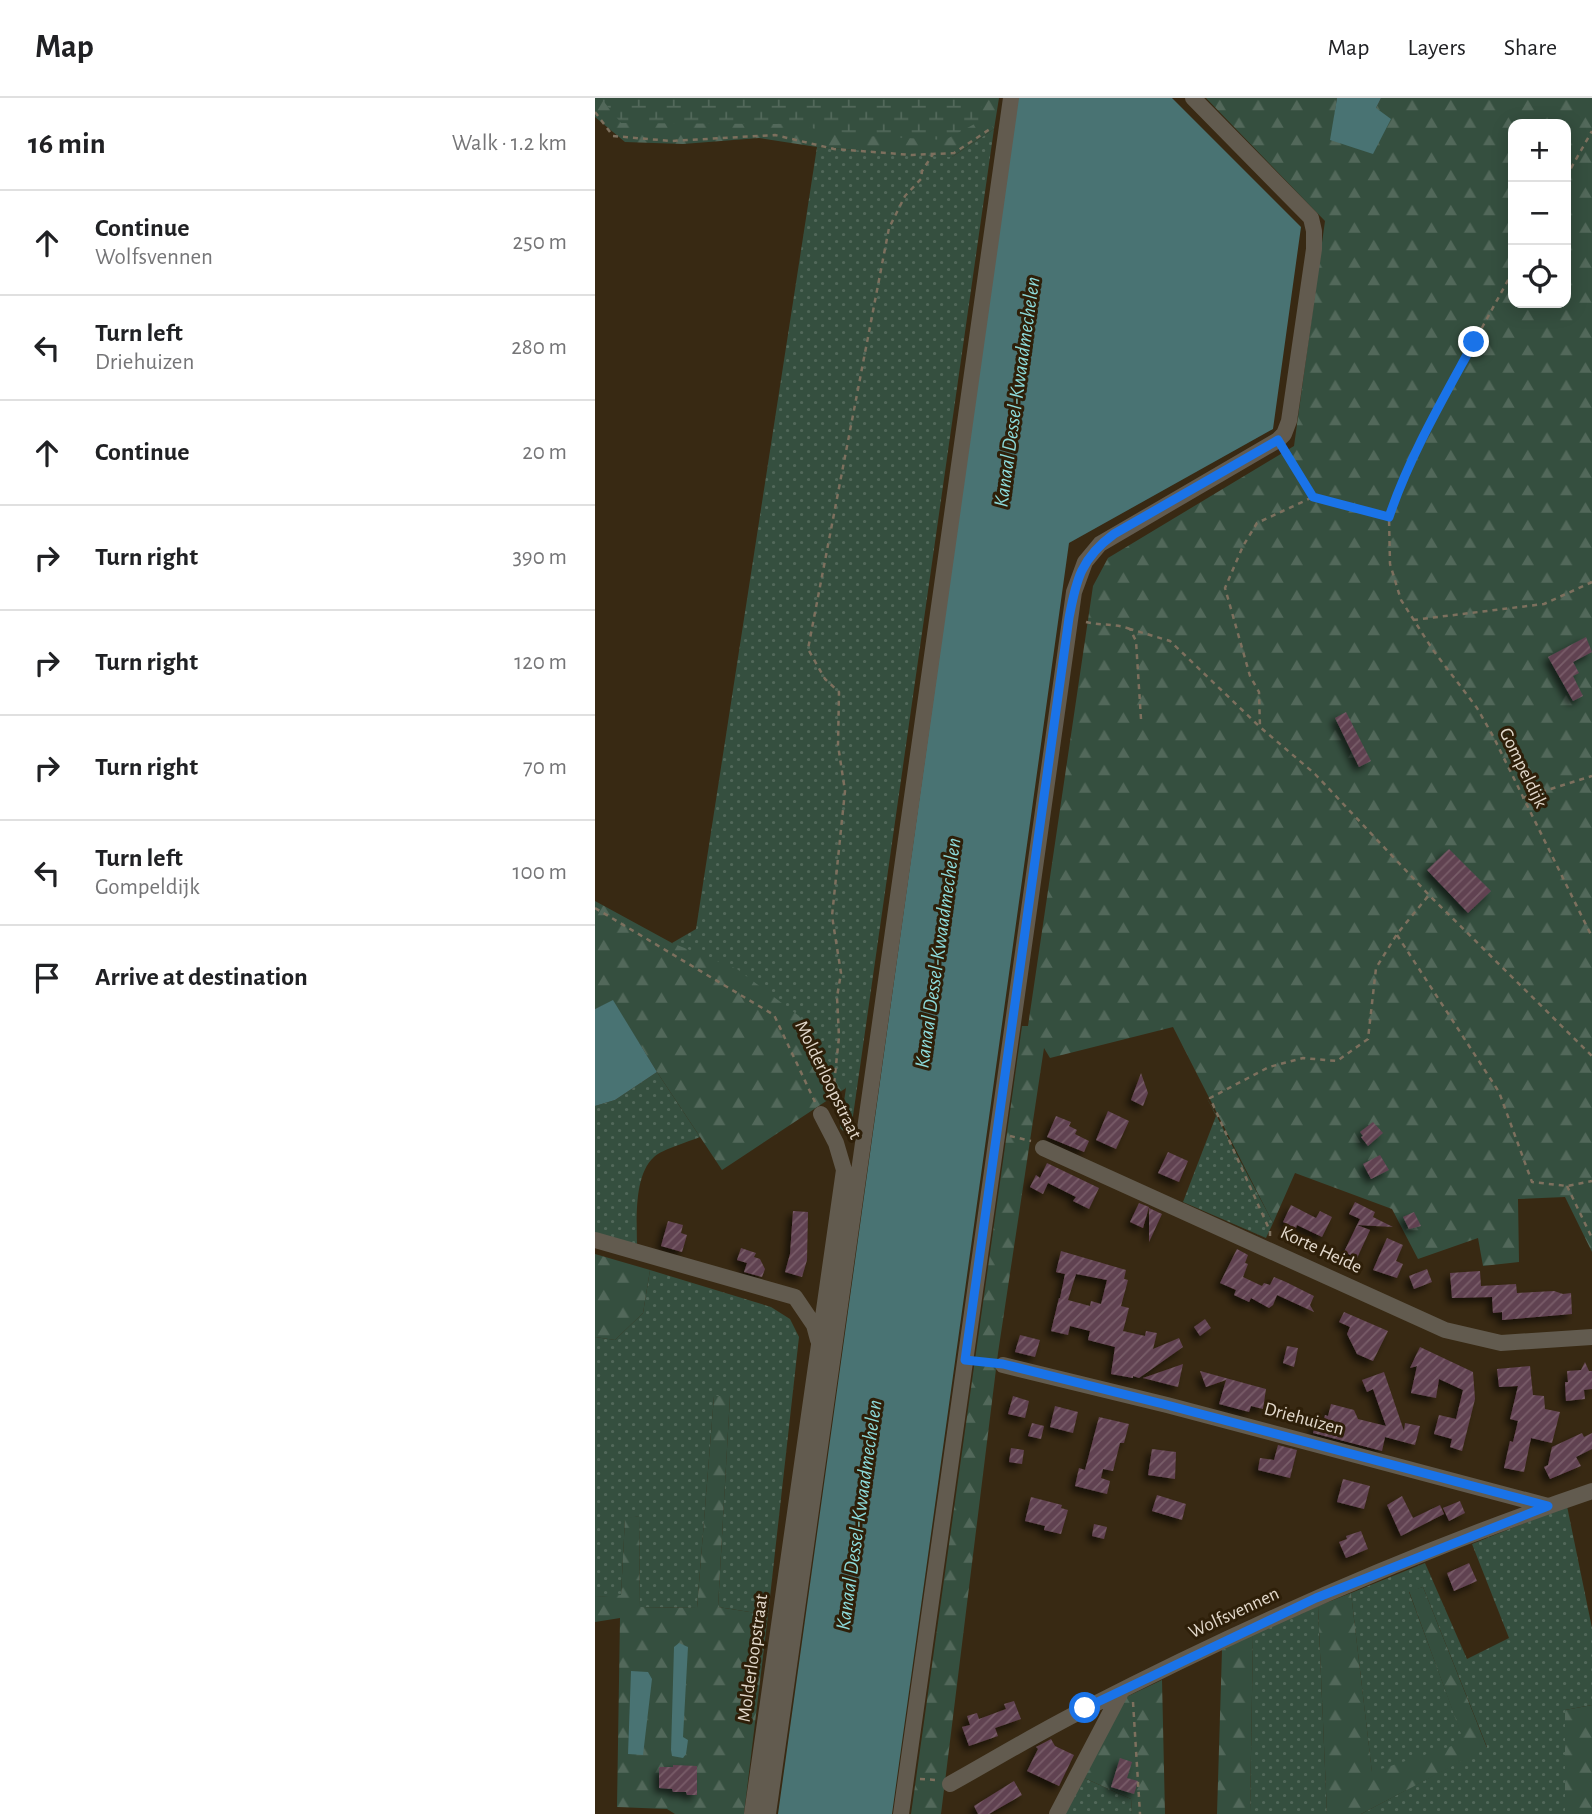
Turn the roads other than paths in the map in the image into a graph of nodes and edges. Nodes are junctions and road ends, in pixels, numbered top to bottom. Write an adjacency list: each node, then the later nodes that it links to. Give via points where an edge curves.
1 (1011, 98): 16 (street)
2 (1193, 98): 17 (street, via 1311,218 1314,231 1289,421 1278,440 1100,544 1079,573 1069,618)
3 (827, 1109): 6 (street, Molderloopstraat, via 844,1170)
4 (1043, 1149): 8 (street, Korte Heide, via 1445,1330 1501,1343)
5 (595, 1240): 7 (street)
6 (827, 1287): 7 (street, via 808,1298); 9 (street, Molderloopstraat)
7 (795, 1297): 9 (street, via 814,1325)
8 (1592, 1337)
9 (818, 1342): 15 (street, Molderloopstraat)
10 (1003, 1364): 12 (street, Driehuizen)
11 (1588, 1494): 12 (street)
12 (1548, 1506): 13 (street, Wolfsvennen, via 1316,1598)
13 (1126, 1689): 14 (street, Wolfsvennen); 18 (street)
14 (950, 1784)
15 (752, 1814)
16 (768, 1814)
17 (901, 1814)
18 (1057, 1814)

